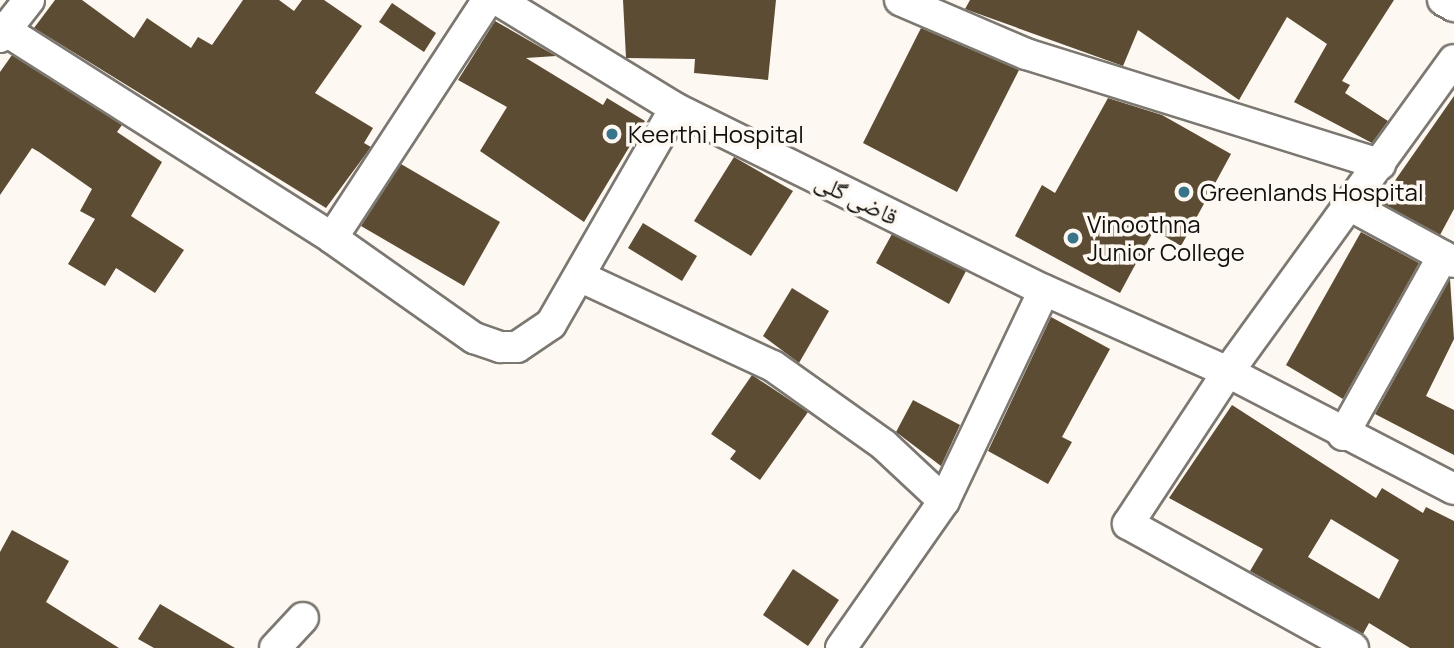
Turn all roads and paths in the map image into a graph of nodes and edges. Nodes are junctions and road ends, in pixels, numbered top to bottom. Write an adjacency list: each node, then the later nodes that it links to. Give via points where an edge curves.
1 (29, 0): 7 (street)
2 (488, 0): 12 (street)
3 (498, 0): 9 (street, قاضی گلی)
4 (899, 0): 10 (street, via 1026,54)
5 (1443, 0): 6 (street)
6 (1454, 5)
7 (2, 31): 12 (street)
8 (1454, 61): 10 (street)
9 (675, 108): 14 (street); 15 (street, قاضی گلی)
10 (1380, 164): 11 (street)
11 (1351, 206): 13 (street); 16 (street)
12 (332, 238): 14 (street, via 474,338 500,347 534,339)
13 (1448, 259): 17 (street)
14 (582, 277): 19 (street, via 773,366 884,444)
15 (1044, 290): 16 (street, قاضی گلی); 19 (street)
16 (1228, 372): 17 (street, قاضی گلی); 23 (street, via 1128,524)
17 (1343, 435): 18 (street, قاضی گلی)
18 (1454, 489)
19 (944, 501): 22 (street)
20 (303, 618): 21 (street)
21 (275, 648)
22 (841, 648)
23 (1353, 648)

